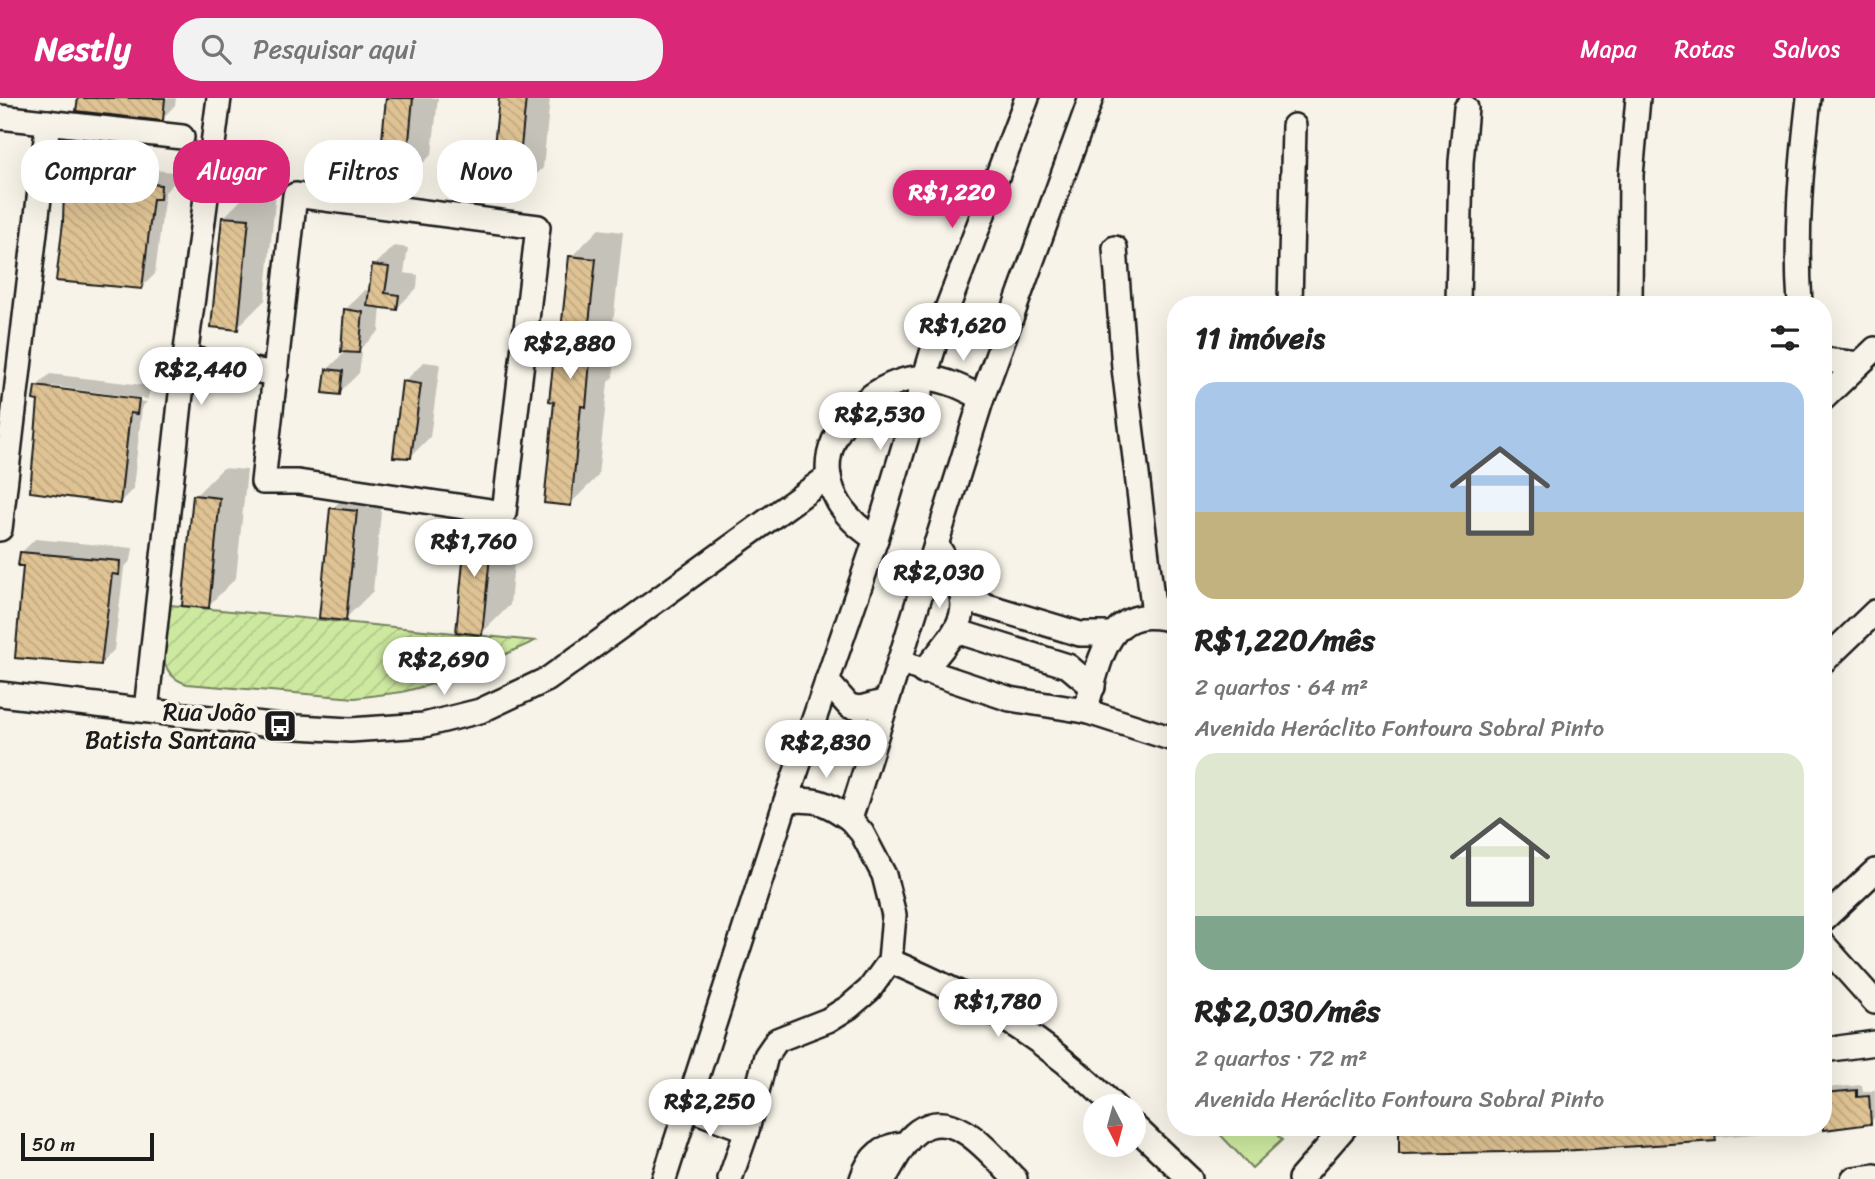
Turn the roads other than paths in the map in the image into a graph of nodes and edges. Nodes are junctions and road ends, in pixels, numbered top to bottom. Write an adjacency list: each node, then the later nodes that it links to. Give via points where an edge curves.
1 (219, 98): 17 (street)
2 (1027, 98): 20 (street, via 957,278)
3 (1091, 98): 22 (street)
4 (1638, 98): 14 (street, via 1631,176)
5 (1809, 98): 15 (street, via 1800,175)
6 (1466, 108): 13 (street)
7 (0, 117): 8 (street)
8 (48, 122): 10 (street); 24 (street)
9 (1294, 126): 12 (street)
10 (182, 137)
11 (1115, 248): 29 (street, via 1130,424)
12 (1290, 296)
13 (1458, 296)
14 (1630, 296)
15 (1799, 296)
16 (1867, 356): 18 (street); 21 (street)
17 (185, 358): 19 (street); 39 (street)
18 (1832, 359)
19 (276, 374): 19 (street, via 263,482 298,482 504,513 538,227 295,195)
20 (925, 378): 22 (street, via 957,384); 23 (street, via 894,383 866,397 830,451); 25 (street)
21 (1832, 390)
22 (982, 398): 26 (street)
23 (829, 476): 25 (street, via 841,508 858,528); 39 (street, via 548,679 480,710 424,725 350,730)
24 (0, 529)
25 (876, 539): 35 (street)
26 (936, 544): 27 (street, via 959,579); 33 (street)
27 (964, 599): 30 (street); 31 (street, via 1080,634)
28 (1875, 612): 32 (street)
29 (1165, 617): 31 (street, via 1133,619)
30 (956, 631): 34 (street); 36 (street, via 1068,666)
31 (1109, 634): 36 (street)
32 (1832, 653)
33 (899, 662): 34 (street); 38 (street)
34 (923, 672): 40 (street, via 1010,699)
35 (827, 681): 38 (street, via 849,706); 42 (street)
36 (1093, 687): 40 (street)
37 (0, 694): 39 (street)
38 (887, 701): 43 (street)
39 (146, 710)
40 (1085, 711): 41 (street)
41 (1167, 737)
42 (786, 802): 43 (street, via 811,798); 52 (street)
43 (850, 820): 47 (street, via 884,875 894,915)
44 (1875, 871): 45 (street)
45 (1832, 911)
46 (1832, 954): 48 (street)
47 (890, 961): 51 (street, via 959,990 1026,1031); 53 (street, via 869,990 849,1007 777,1040 766,1056)
48 (1875, 1002)
49 (1875, 1043): 50 (street)
50 (1832, 1049)
51 (1102, 1094)
52 (688, 1108): 53 (street); 58 (street)
53 (747, 1130): 59 (street)
54 (1337, 1136): 64 (street)
55 (1146, 1137): 63 (street)
56 (905, 1144): 60 (street, via 890,1145 877,1153); 61 (street); 62 (street, via 919,1130 937,1123 957,1127)
57 (1875, 1176): 65 (street)
58 (664, 1179)
59 (730, 1179)
60 (862, 1179)
61 (884, 1179)
62 (1015, 1179)
63 (1190, 1179)
64 (1300, 1179)
65 (1853, 1179)

